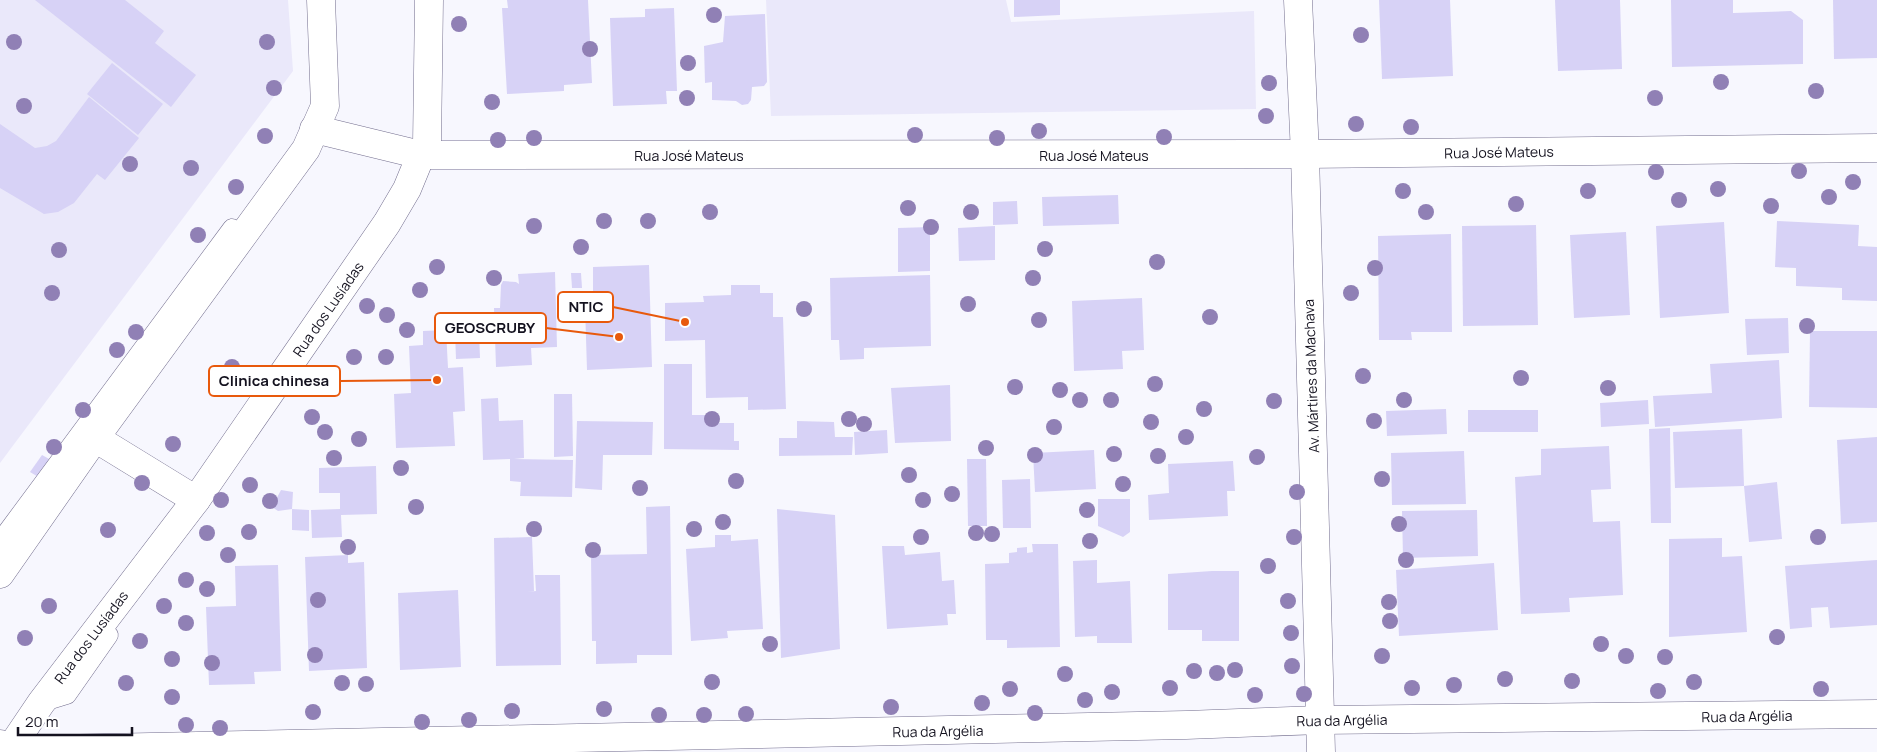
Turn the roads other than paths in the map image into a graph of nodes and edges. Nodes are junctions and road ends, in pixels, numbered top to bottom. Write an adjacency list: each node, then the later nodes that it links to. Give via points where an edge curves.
1 (311, 0): 5 (lane, via 317,99)
2 (321, 0): 5 (street)
3 (428, 0): 7 (street, Rua dos Lusíadas)
4 (1298, 0): 8 (street, Av. Mártires da Machava)
5 (315, 128): 7 (street, Rua José Mateus); 10 (street); 12 (lane, via 289,153)
6 (1877, 148): 8 (street, Rua José Mateus)
7 (424, 150): 8 (street, Rua José Mateus); 9 (street, Rua dos Lusíadas)
8 (1305, 154): 16 (street, Av. Mártires da Machava)
9 (407, 189): 11 (street, Rua dos Lusíadas, via 387,223); 14 (lane, via 403,212 67,695)
10 (95, 438): 11 (street); 13 (street)
11 (196, 500): 14 (street, Rua dos Lusíadas)
12 (0, 541)
13 (0, 574)
14 (41, 703): 17 (street, Rua dos Lusíadas)
15 (1877, 714): 16 (street, Rua da Argélia)
16 (1320, 720): 17 (street, Rua da Argélia); 18 (street, Av. Mártires da Machava)
17 (6, 749)
18 (1321, 752)

